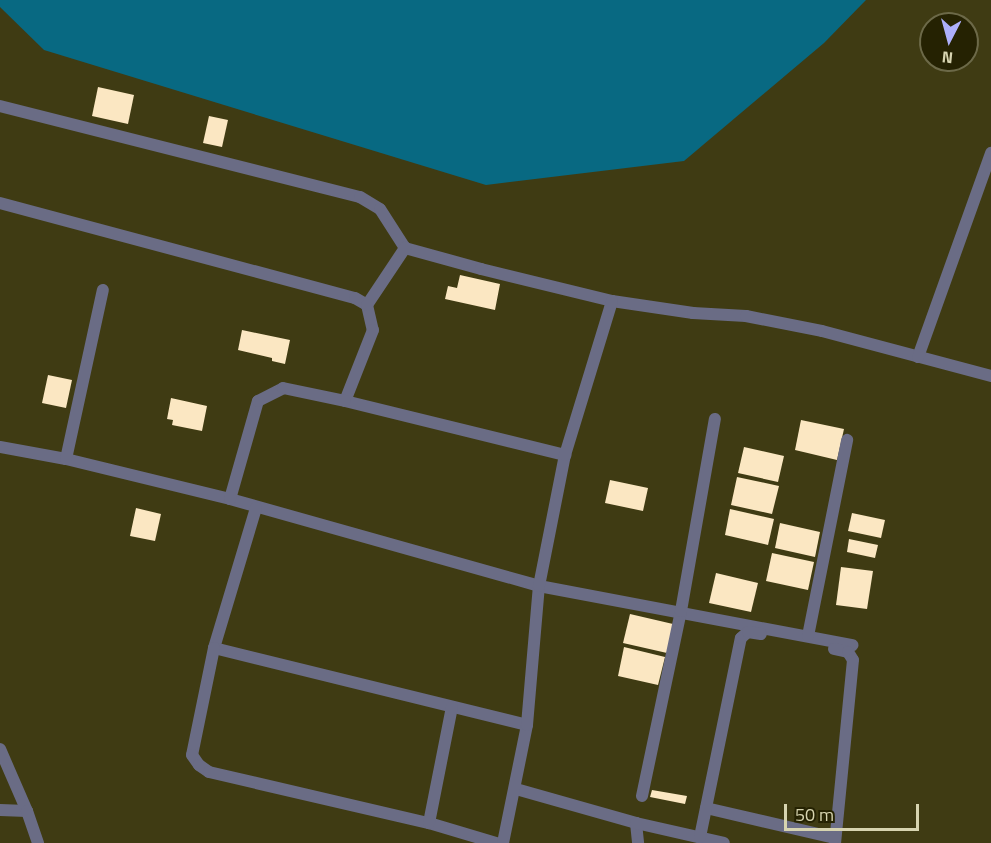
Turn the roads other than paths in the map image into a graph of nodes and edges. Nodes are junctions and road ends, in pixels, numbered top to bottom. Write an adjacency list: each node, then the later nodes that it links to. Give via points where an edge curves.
1 (0, 106): 4 (street, via 360,197 380,209)
2 (991, 153): 8 (street)
3 (0, 203): 7 (street, via 355,298)
4 (405, 248): 6 (street); 7 (street)
5 (103, 290): 15 (street)
6 (612, 301): 8 (street, via 746,316 822,331); 14 (street)
7 (367, 305): 10 (street, via 373,330)
8 (918, 357): 9 (street)
9 (991, 376)
10 (345, 401): 14 (street); 16 (street, via 283,388 258,402)
11 (715, 419): 19 (street)
12 (847, 440): 20 (street)
13 (0, 447): 15 (street)
14 (565, 455): 18 (street)
15 (66, 459): 16 (street)
16 (230, 499): 17 (street)
17 (256, 508): 18 (street); 22 (street)
18 (539, 586): 19 (street); 24 (street)
19 (681, 611): 20 (street); 27 (street)
20 (808, 636): 21 (street)
21 (852, 645)
22 (214, 648): 23 (street); 31 (street, via 192,755 199,765 209,772)
23 (452, 707): 24 (street); 31 (street)
24 (527, 725): 26 (street)
25 (0, 750): 30 (street)
26 (516, 789): 32 (street); 37 (street)
27 (642, 796)
28 (706, 808): 33 (street); 34 (street); 34 (street, via 743,633 848,652 853,660)
29 (0, 810): 30 (street)
30 (27, 811): 35 (street)
31 (429, 823): 36 (street)
32 (636, 823): 33 (street); 38 (street)
33 (700, 837): 39 (street)
34 (835, 840)
35 (38, 843)
36 (496, 843)
37 (503, 843)
38 (638, 843)
39 (724, 843)

